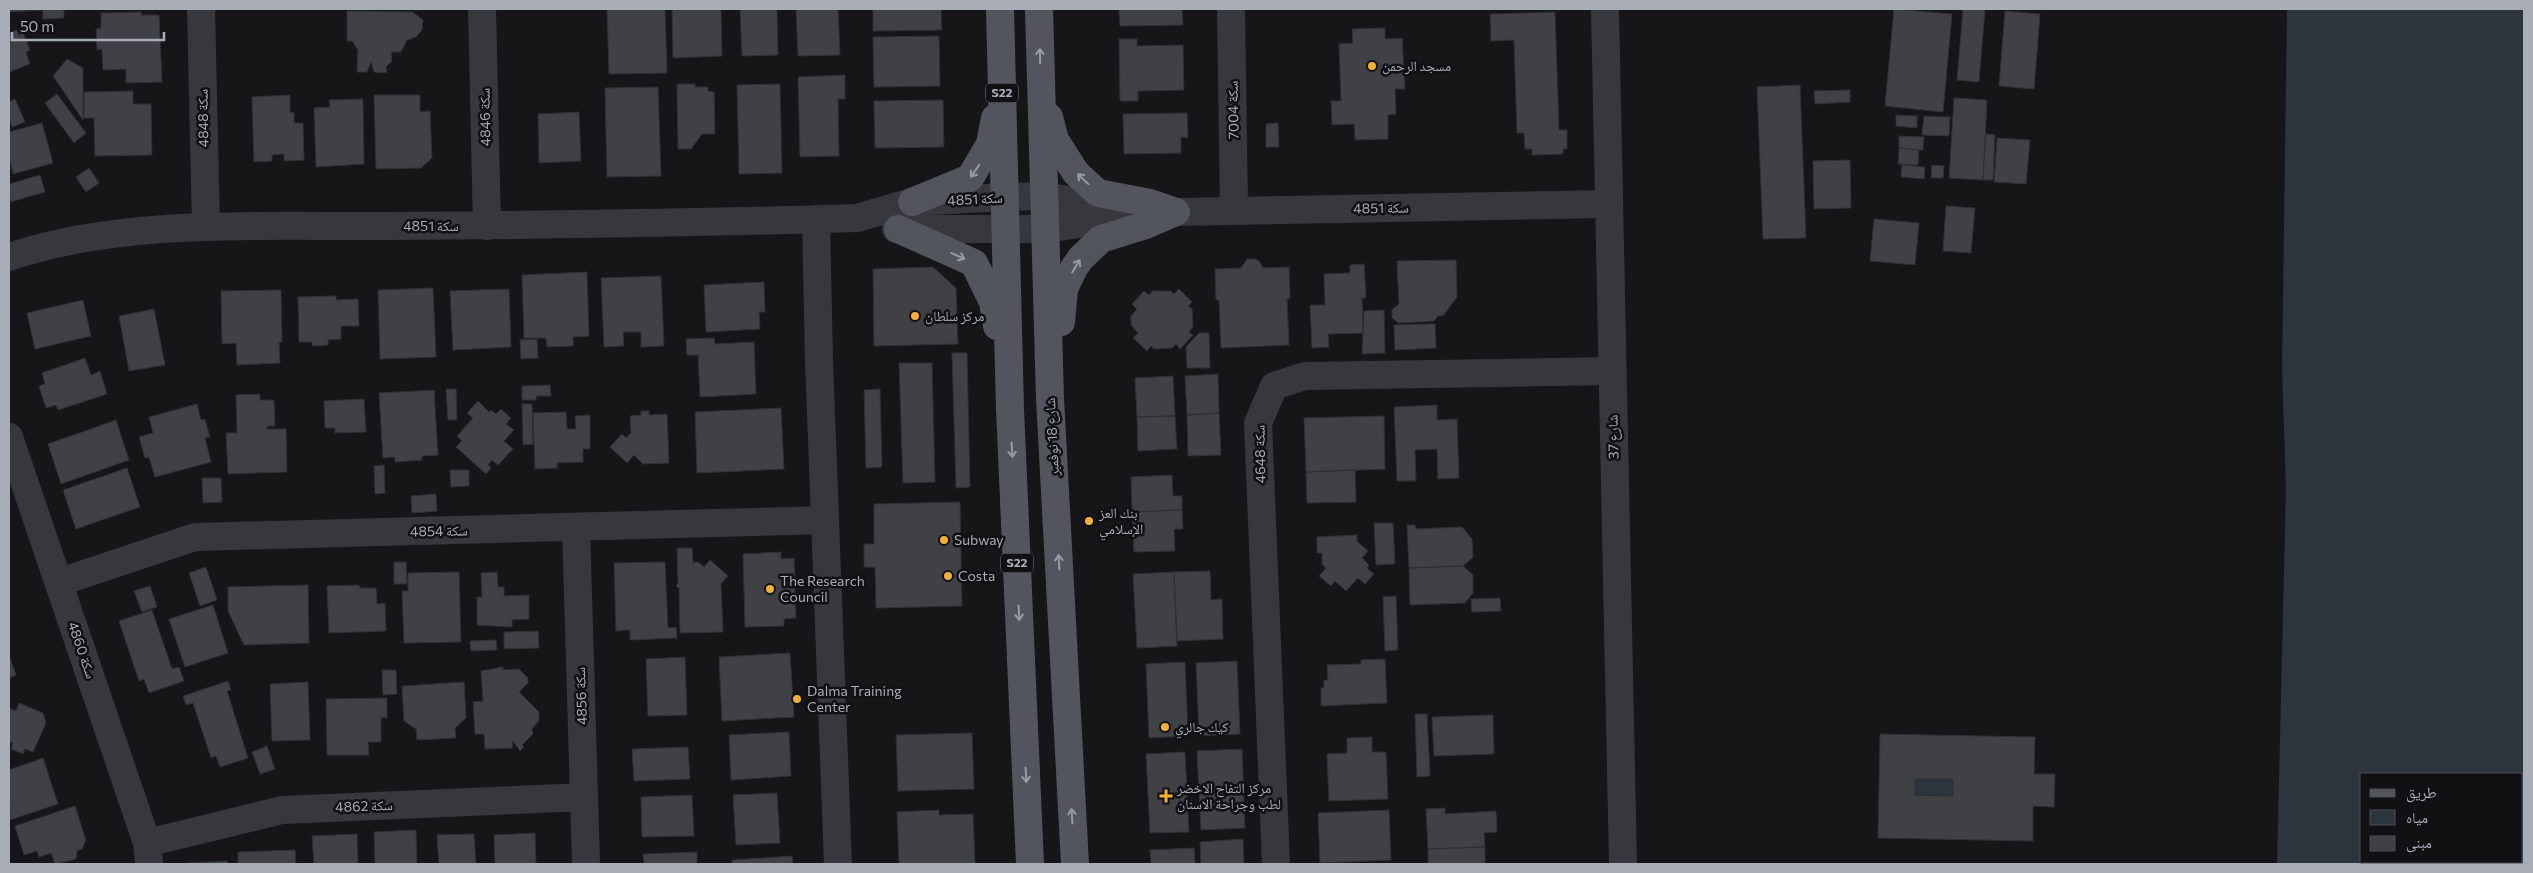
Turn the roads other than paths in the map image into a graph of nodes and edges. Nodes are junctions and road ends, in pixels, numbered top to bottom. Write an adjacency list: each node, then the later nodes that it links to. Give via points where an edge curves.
1 (201, 9): 18 (street, سكة 4848)
2 (482, 9): 17 (street, سكة 4846)
3 (1000, 9): 7 (main road, S22)
4 (1039, 9): 8 (main road, شارع 18 نوفمبر, one-way to 4)
5 (1231, 9): 13 (street, سكة 7004)
6 (1605, 9): 12 (street, شارع 37)
7 (1001, 39): 10 (main road, S22); 11 (main road, one-way to 11, via 995,125 979,165 970,178)
8 (1041, 86): 9 (main road, شارع 18 نوفمبر); 14 (main road, one-way to 8, via 1150,203 1098,193 1076,173 1055,140)
9 (1044, 196): 10 (street, سكة 4851); 14 (street, سكة 4851); 19 (main road, شارع 18 نوفمبر)
10 (1005, 197): 11 (street, سكة 4851); 21 (main road, S22)
11 (912, 202): 15 (street, سكة 4851)
12 (1608, 204): 13 (street, سكة 4851); 23 (street, شارع 37)
13 (1234, 210): 14 (street, سكة 4851)
14 (1165, 213): 19 (street, سكة 4851); 24 (main road, one-way to 14, via 1064,289 1081,258 1101,239 1146,225)
15 (857, 218): 16 (street, سكة 4851); 20 (street, سكة 4851)
16 (816, 219): 17 (street, سكة 4851); 27 (street)
17 (487, 226): 18 (street, سكة 4851)
18 (206, 228): 22 (street, سكة 4851, via 111,234)
19 (1045, 229): 21 (street, سكة 4851); 24 (main road, شارع 18 نوفمبر)
20 (898, 230): 21 (street, سكة 4851); 25 (main road, one-way to 25, via 974,264 993,302)
21 (1006, 230): 25 (main road, S22)
22 (9, 257)
23 (1611, 371): 36 (street, سكة 4648, via 1304,376 1274,386 1258,423); 37 (street, شارع 37)
24 (1050, 398): 35 (main road, شارع 18 نوفمبر, one-way to 24)
25 (1010, 409): 34 (main road, S22, one-way to 34)
26 (9, 437): 29 (street, سكة 4860)
27 (825, 520): 28 (street, سكة 4854); 33 (street)
28 (576, 527): 29 (street, سكة 4854, via 196,537); 30 (street, سكة 4856)
29 (60, 582): 31 (street, سكة 4860)
30 (584, 797): 31 (street, سكة 4862, via 282,810); 32 (street, سكة 4856)
31 (148, 853)
32 (586, 864)
33 (838, 864)
34 (1030, 864)
35 (1075, 864)
36 (1276, 864)
37 (1623, 864)

